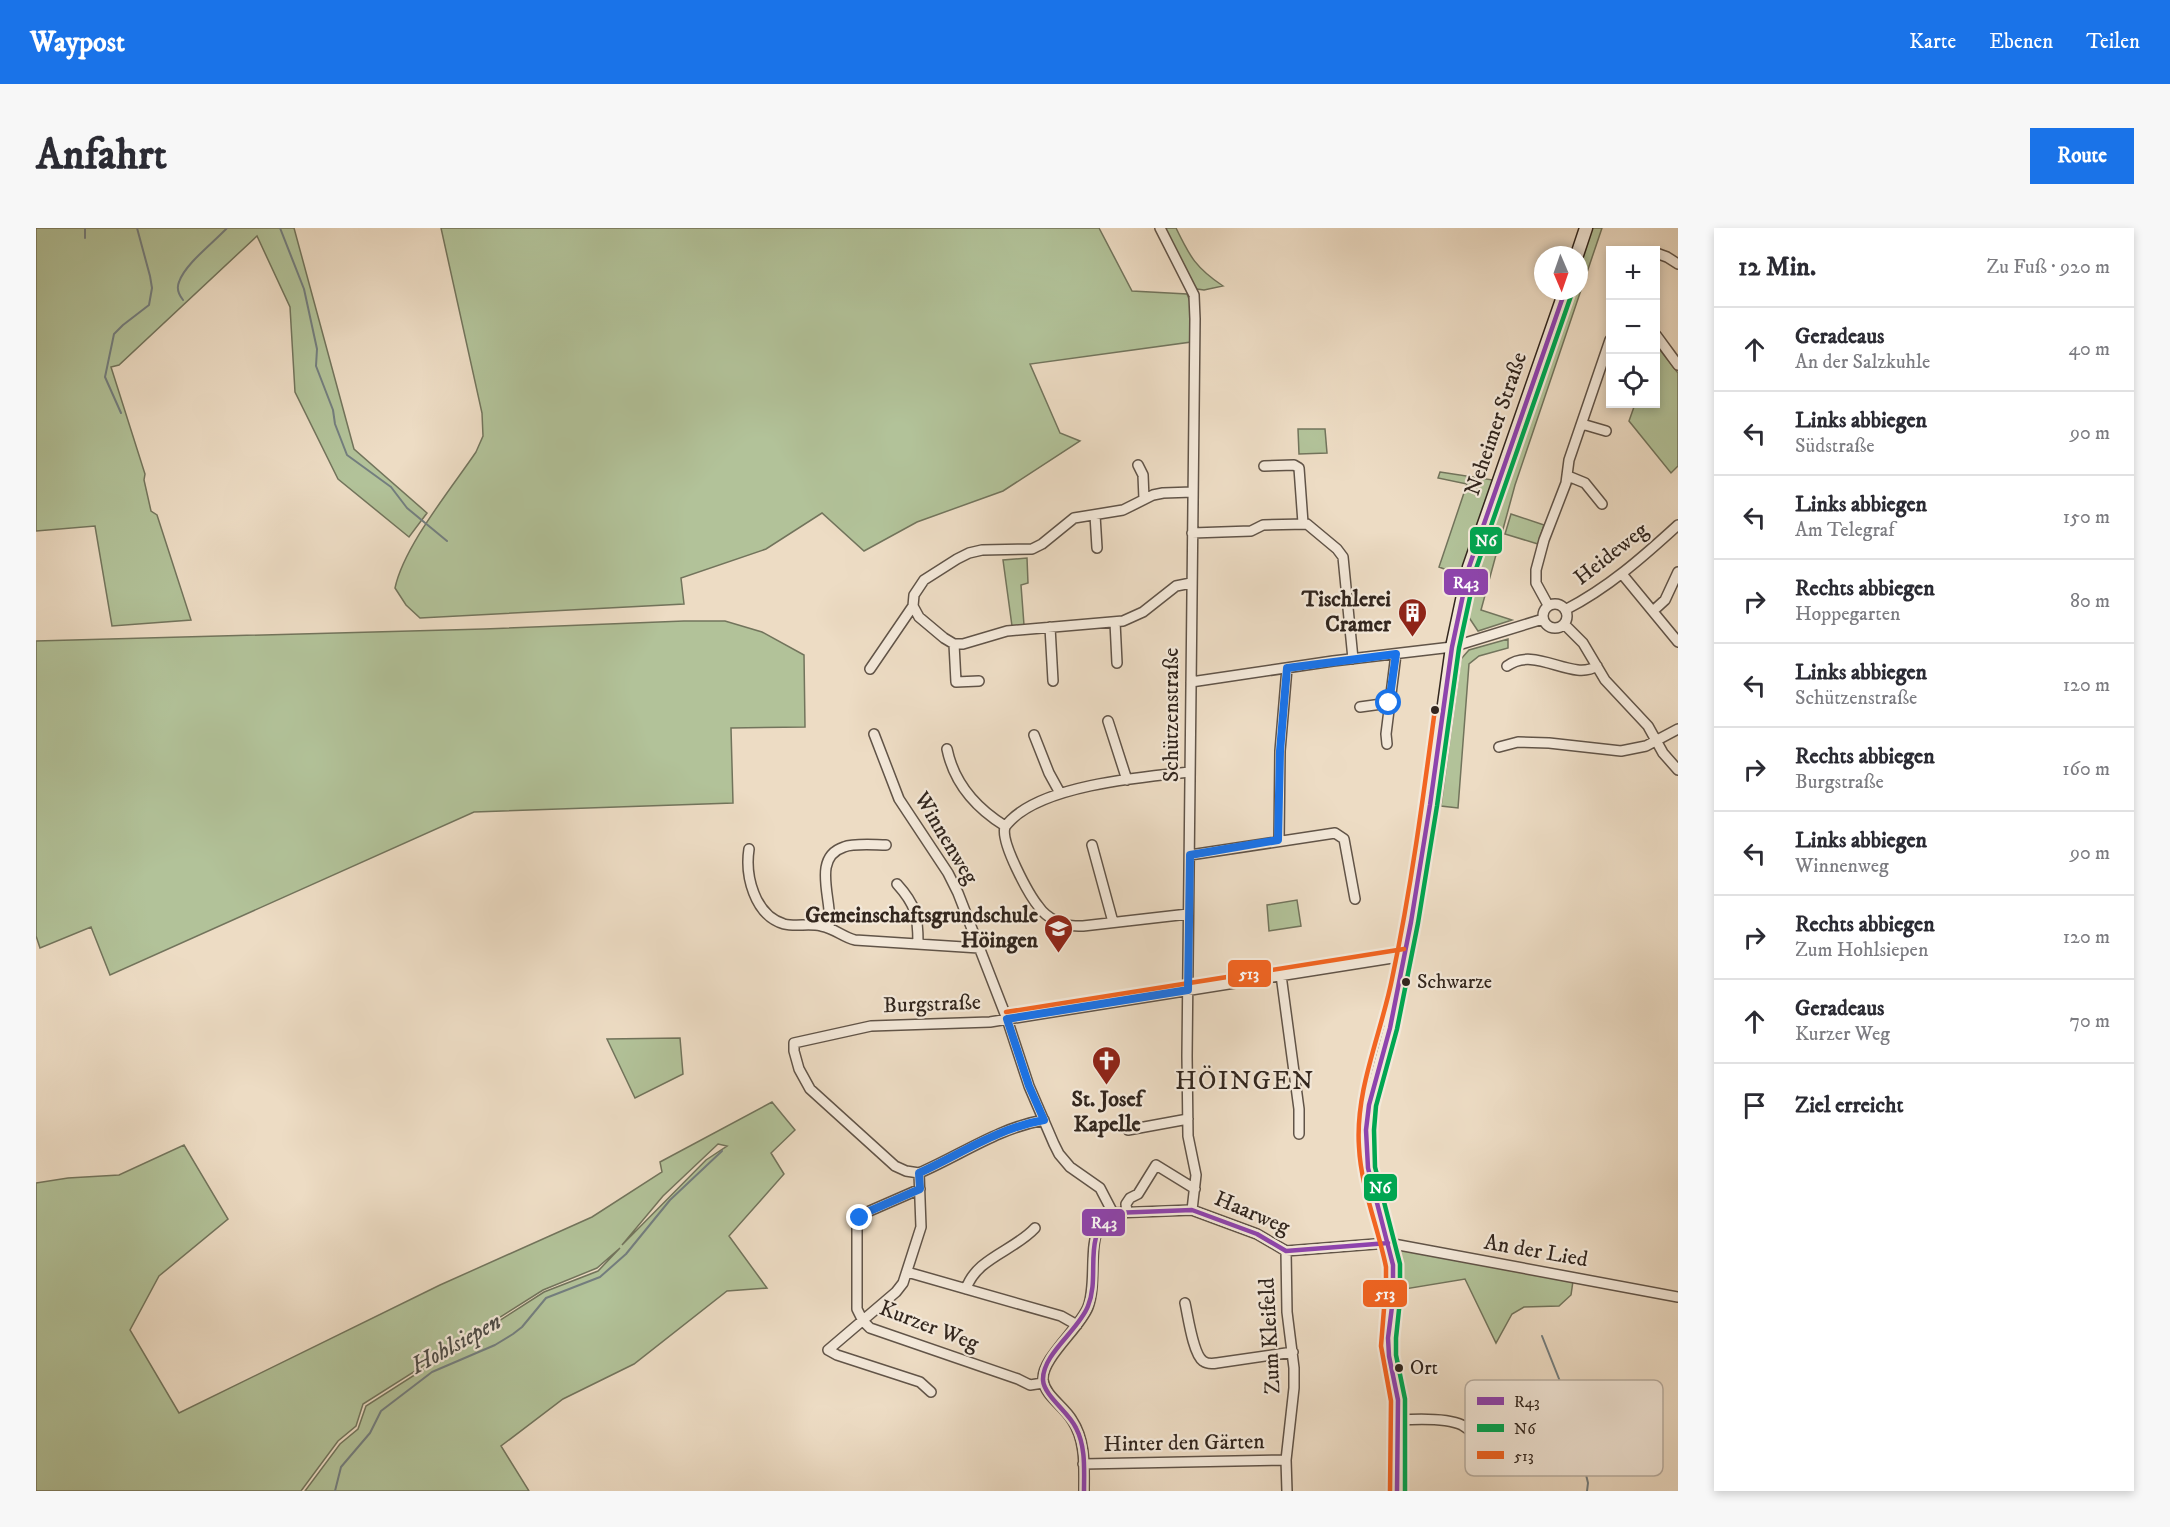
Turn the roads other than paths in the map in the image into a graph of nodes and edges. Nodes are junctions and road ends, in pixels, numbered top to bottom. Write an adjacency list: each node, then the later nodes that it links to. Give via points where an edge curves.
1 (1160, 228): 15 (street, Schützenstraße, via 1194,295)
2 (1586, 228): 3 (main road)
3 (1580, 246)
4 (1660, 254): 5 (street)
5 (1678, 264)
6 (1562, 300): 36 (main road, Neheimer Straße, via 1469,567)
7 (1660, 340): 8 (street)
8 (1678, 364)
9 (1606, 370): 10 (street)
10 (1582, 424): 11 (street); 14 (street, via 1569,460)
11 (1606, 431)
12 (1138, 465): 16 (street, via 1143,475)
13 (1264, 466): 19 (street, via 1299,468)
14 (1568, 476): 17 (street, via 1585,483); 26 (street, via 1536,570 1536,583)
15 (1193, 492): 16 (street, via 1163,493); 21 (street, Schützenstraße)
16 (1144, 499): 18 (street, via 1130,508)
17 (1602, 504)
18 (1095, 515): 22 (street); 27 (street, via 1069,521 1032,549 981,550 957,559 924,580 914,595)
19 (1303, 523): 21 (street, via 1263,525 1251,531); 38 (street, via 1343,557)
20 (1678, 525): 24 (street, Heideweg)
21 (1192, 533): 25 (street, Schützenstraße)
22 (1097, 548)
23 (1678, 572): 29 (street, via 1665,600)
24 (1622, 574): 28 (street, Heideweg); 29 (street)
25 (1191, 583): 31 (street, via 1176,586 1136,616); 46 (street, Schützenstraße)
26 (1548, 605): 28 (street, Heideweg, via 1560,605); 30 (street)
27 (913, 606): 35 (street, via 919,617); 43 (street)
28 (1565, 610): 32 (street, Heideweg, via 1567,618)
29 (1653, 611): 34 (street)
30 (1543, 620): 32 (street, via 1550,627); 36 (street)
31 (1115, 622): 33 (street); 39 (street)
32 (1563, 624): 41 (street, via 1583,643)
33 (1050, 627): 35 (street, via 1007,631); 45 (street)
34 (1678, 642)
35 (954, 644): 44 (street, via 956,682)
36 (1452, 647): 37 (street); 74 (main road, Neheimer Straße)
37 (1396, 654): 38 (street); 47 (street)
38 (1353, 659): 42 (street)
39 (1117, 663)
40 (1507, 666): 41 (street, via 1515,660 1584,671)
41 (1597, 666): 53 (street)
42 (1287, 668): 46 (street); 62 (street)
43 (870, 669)
44 (979, 681)
45 (1053, 681)
46 (1191, 682): 58 (street, Schützenstraße)
47 (1389, 703): 48 (street); 54 (street)
48 (1360, 707)
49 (1108, 721): 59 (street)
50 (1678, 729): 53 (street)
51 (874, 734): 73 (street, Winnenweg, via 894,790 954,883)
52 (1034, 735): 60 (street)
53 (1657, 741): 55 (street, via 1621,751 1550,743 1518,742); 57 (street)
54 (1387, 744)
55 (1499, 747)
56 (947, 749): 61 (street, via 959,783)
57 (1678, 770)
58 (1190, 772): 59 (street); 66 (street, Schützenstraße)
59 (1127, 780): 60 (street)
60 (1060, 793): 61 (street, via 1023,810)
61 (1005, 826): 70 (street, via 1015,865 1032,898 1047,915 1067,926)
62 (1278, 840): 66 (street); 68 (street, via 1328,832 1339,834 1346,845)
63 (886, 845): 71 (street, via 844,846 829,856 825,868)
64 (1092, 845): 70 (street)
65 (749, 849): 71 (street, via 751,885 768,915 788,925)
66 (1190, 855): 69 (street, Schützenstraße)
67 (897, 884): 72 (street, via 915,910)
68 (1355, 899)
69 (1188, 914): 70 (street); 76 (street, Schützenstraße)
70 (1113, 922)
71 (829, 927): 72 (street, via 855,940)
72 (918, 943): 73 (street)
73 (979, 948): 77 (street, Winnenweg)
74 (1405, 956): 75 (street, Burgstraße); 89 (main road, Neheimer Straße, via 1366,1130 1368,1168)
75 (1281, 975): 76 (street, Burgstraße); 81 (street)
76 (1188, 990): 77 (street, Burgstraße); 78 (street, Schützenstraße)
77 (1007, 1019): 79 (street, Winnenweg); 82 (street, Burgstraße, via 871,1026 794,1043 799,1069 810,1089 895,1166)
78 (1188, 1119): 80 (street); 84 (street, Schützenstraße)
79 (1044, 1120): 82 (street, via 1005,1130); 87 (street, Winnenweg, via 1059,1154 1100,1188)
80 (1128, 1130)
81 (1299, 1134)
82 (919, 1173): 83 (street)
83 (920, 1189): 91 (street, via 921,1227); 95 (street, Kurzer Weg, via 860,1218 857,1309)
84 (1195, 1189): 85 (street, Schützenstraße); 86 (street, via 1156,1165 1138,1194 1126,1204)
85 (1192, 1210): 86 (street, Haarweg); 90 (street, Haarweg, via 1257,1234)
86 (1127, 1212): 87 (street, Haarweg)
87 (1113, 1213): 96 (street, via 1100,1226 1090,1299)
88 (1035, 1228): 92 (street, via 1026,1238 976,1269)
89 (1388, 1243): 90 (street, Haarweg); 93 (street, An der Lied); 100 (main road, Neheimer Straße, via 1394,1282 1388,1347)
90 (1286, 1251): 97 (street, Zum Kleifeld, via 1287,1312)
91 (907, 1272): 92 (street); 95 (street, via 900,1288)
92 (966, 1289): 96 (street, via 1061,1316)
93 (1678, 1297)
94 (1185, 1303): 97 (street, via 1201,1360 1217,1363)
95 (863, 1321): 98 (street, Kurzer Weg, via 870,1328 1030,1385); 99 (street, via 828,1350 920,1382)
96 (1077, 1325): 98 (street, via 1047,1365)
97 (1293, 1352): 102 (street, Zum Kleifeld, via 1294,1388)
98 (1043, 1383): 103 (street, via 1074,1421)
99 (931, 1392)
100 (1399, 1420): 101 (street, via 1448,1422); 106 (main road, Neheimer Straße)
101 (1465, 1428)
102 (1286, 1460): 103 (street, Hinter den Gärten); 105 (street, Zum Kleifeld)
103 (1083, 1464): 104 (street)
104 (1084, 1491)
105 (1287, 1491)
106 (1397, 1491)

